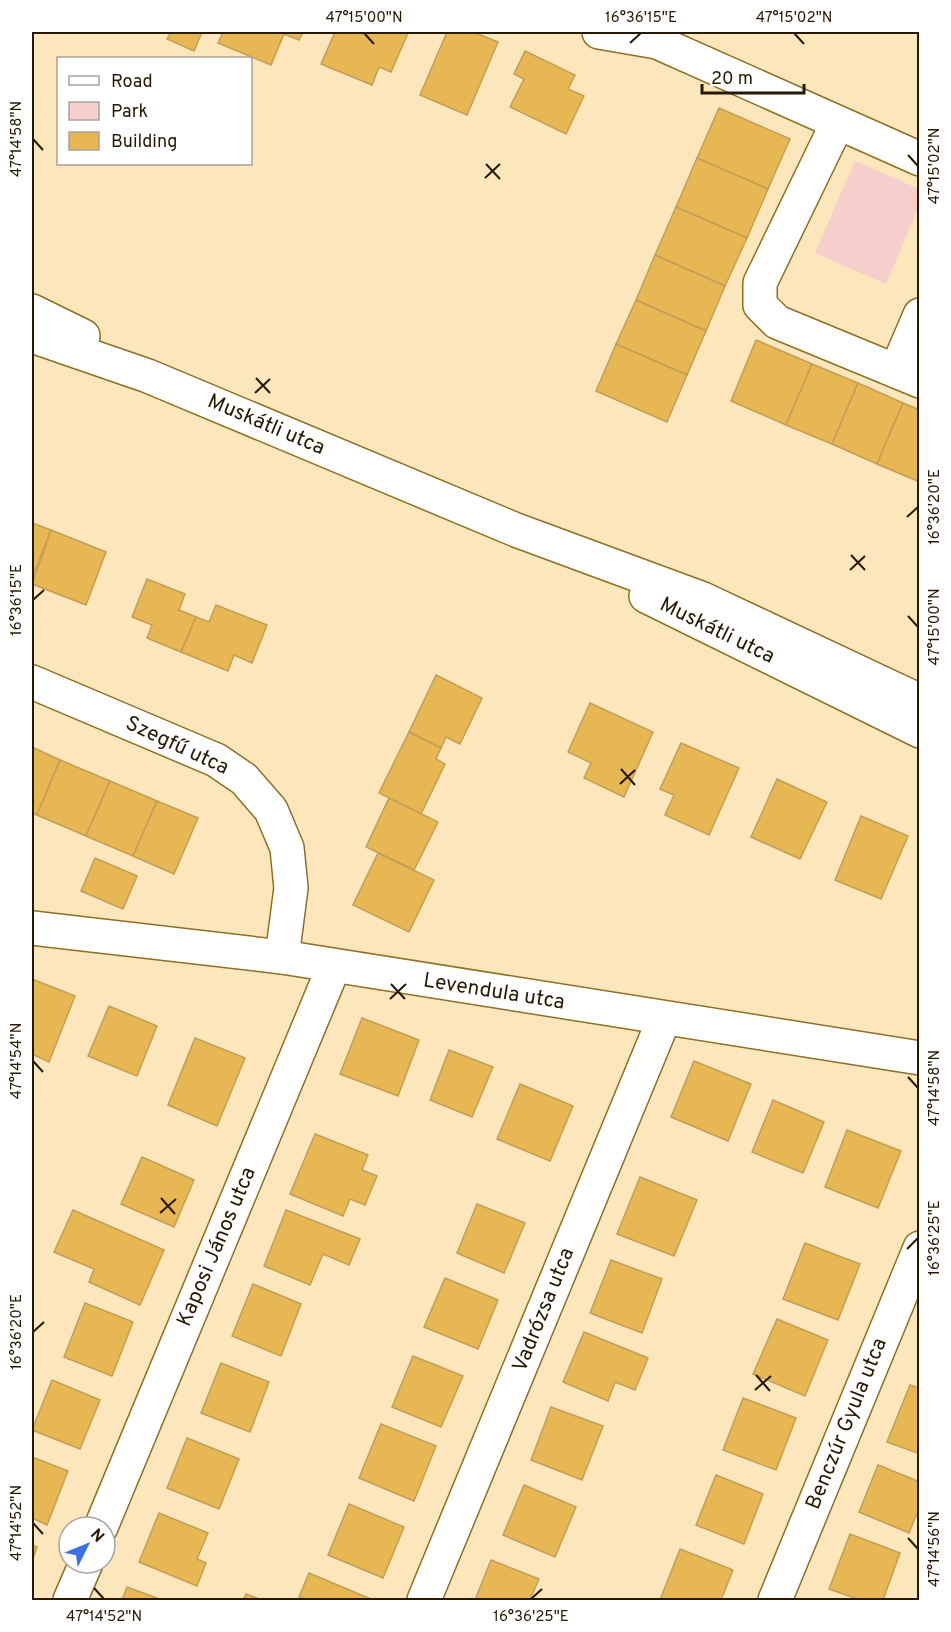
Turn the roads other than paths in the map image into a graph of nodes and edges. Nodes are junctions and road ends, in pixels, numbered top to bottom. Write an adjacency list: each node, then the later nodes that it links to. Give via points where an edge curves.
1 (599, 32): 2 (street, via 657,42)
2 (837, 124): 3 (street); 8 (street, via 760,283 760,306 777,322)
3 (920, 159)
4 (32, 310): 7 (street, Muskátli utca, via 116,354)
5 (920, 315): 8 (street)
6 (32, 336): 7 (street, Muskátli utca)
7 (148, 376): 9 (street, Muskátli utca)
8 (908, 376)
9 (516, 530): 11 (street, Muskátli utca, via 702,599); 12 (street, Muskátli utca, via 690,620)
10 (32, 682): 14 (street, Szegfű utca, via 216,760 244,779 271,810 287,848 291,888)
11 (920, 701)
12 (920, 731)
13 (32, 928): 14 (street, Levendula utca)
14 (282, 957): 15 (street, Levendula utca)
15 (334, 966): 16 (street, Levendula utca); 19 (street, Kaposi János utca)
16 (664, 1019): 17 (street, Levendula utca); 22 (street, Vadrózsa utca)
17 (920, 1058)
18 (920, 1248): 23 (street, Benczúr Gyula utca)
19 (106, 1515)
20 (81, 1575): 21 (street)
21 (70, 1600)
22 (424, 1600)
23 (775, 1600)

